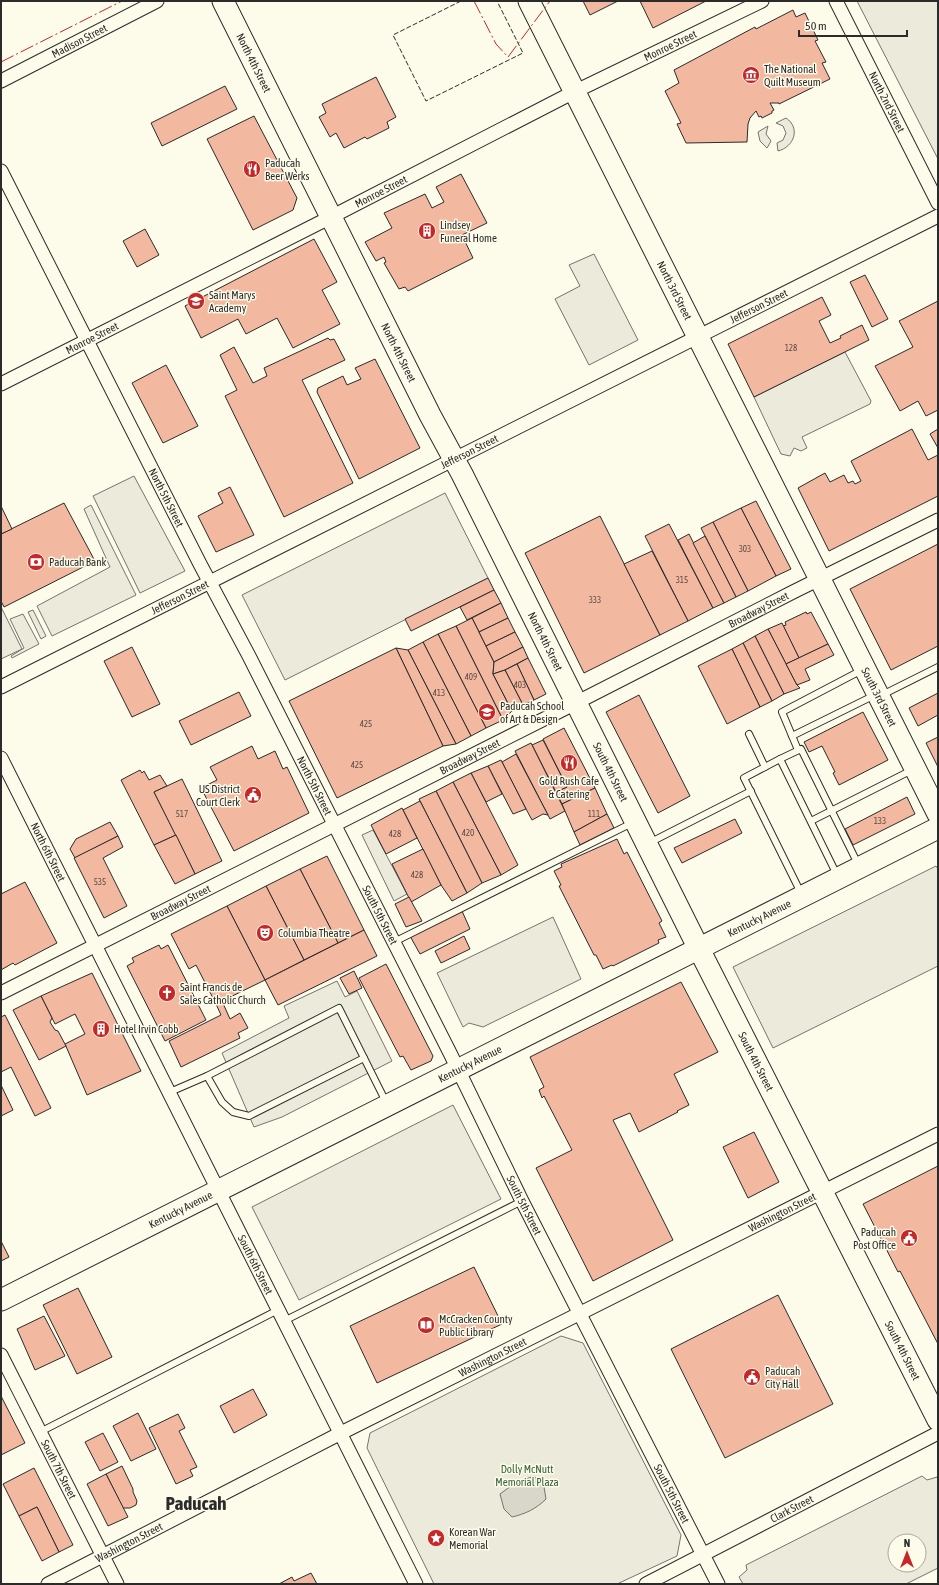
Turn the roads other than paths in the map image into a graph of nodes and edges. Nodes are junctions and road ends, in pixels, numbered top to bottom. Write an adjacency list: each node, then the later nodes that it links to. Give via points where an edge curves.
1 (157, 1): 6 (street, Madison Street)
2 (223, 1): 11 (main road, North 4th Street)
3 (529, 1): 7 (main road, North 3rd Street)
4 (762, 1): 7 (street, Monroe Street)
5 (836, 1): 9 (street, North 2nd Street)
6 (1, 81)
7 (574, 92): 11 (street, Monroe Street); 12 (main road, North 3rd Street)
8 (1, 171): 13 (street, North 5th Street)
9 (938, 203)
10 (938, 216): 12 (street, Jefferson Street)
11 (331, 217): 13 (street, Monroe Street); 15 (main road, North 4th Street)
12 (698, 337): 15 (street, Jefferson Street); 17 (main road, North 3rd Street)
13 (87, 341): 14 (street, Monroe Street); 18 (street, North 5th Street)
14 (1, 384)
15 (454, 460): 18 (street, Jefferson Street); 23 (main road, North 4th Street)
16 (938, 520): 17 (street, Broadway Street)
17 (820, 579): 20 (main road, South 3rd Street); 23 (street, Broadway Street)
18 (210, 581): 21 (street, Jefferson Street); 36 (street, North 5th Street)
19 (938, 667): 22 (lane)
20 (865, 669): 22 (main road, South 3rd Street); 25 (lane, via 782,712)
21 (1, 687)
22 (878, 695): 25 (lane); 30 (main road, South 3rd Street)
23 (576, 702): 35 (main road, South 4th Street); 36 (street, Broadway Street)
24 (749, 734): 29 (lane)
25 (792, 736): 26 (lane)
26 (798, 750): 28 (lane); 32 (lane, via 801,749)
27 (1, 758): 43 (street, North 6th Street)
28 (780, 759): 29 (lane); 34 (lane)
29 (765, 767): 31 (lane, via 744,778)
30 (915, 768): 32 (lane); 33 (main road, South 3rd Street)
31 (751, 791): 38 (lane); 41 (lane)
32 (832, 810): 34 (lane); 39 (lane)
33 (938, 814)
34 (811, 821): 40 (lane)
35 (636, 822): 38 (main road, South 4th Street); 42 (lane)
36 (334, 824): 42 (street, South 5th Street); 43 (street, Broadway Street)
37 (938, 828): 39 (main road, Kentucky Avenue)
38 (647, 844): 44 (main road, South 4th Street)
39 (860, 868): 40 (main road, Kentucky Avenue)
40 (839, 879): 41 (main road, Kentucky Avenue)
41 (802, 896): 44 (main road, Kentucky Avenue)
42 (394, 942): 47 (street, South 5th Street)
43 (95, 945): 45 (street, Broadway Street); 49 (street, South 6th Street)
44 (699, 949): 47 (main road, Kentucky Avenue); 53 (main road, South 4th Street)
45 (1, 993)
46 (364, 1058): 48 (lane, via 249,1116 233,1112 222,1102); 48 (lane, via 339,1008); 50 (lane)
47 (458, 1070): 50 (main road, Kentucky Avenue); 54 (street, South 5th Street)
48 (207, 1076): 49 (lane)
49 (170, 1092): 52 (street, South 6th Street)
50 (388, 1106): 52 (main road, Kentucky Avenue)
51 (938, 1134): 53 (street, Washington Street)
52 (218, 1191): 55 (main road, Kentucky Avenue); 57 (street, South 6th Street)
53 (823, 1193): 56 (street, Washington Street); 59 (main road, South 4th Street)
54 (522, 1200): 56 (street, South 5th Street); 57 (lane)
55 (1, 1300)
56 (580, 1314): 61 (street, Washington Street); 63 (street, South 5th Street)
57 (281, 1316): 60 (lane); 61 (street, South 6th Street)
58 (1, 1355): 60 (street, South 7th Street)
59 (938, 1420)
60 (40, 1432): 64 (street, South 7th Street)
61 (341, 1433): 64 (street, Washington Street); 67 (street, South 6th Street)
62 (938, 1433): 63 (street, Clark Street)
63 (703, 1555): 68 (street, Clark Street); 69 (street, South 5th Street)
64 (104, 1556): 65 (street, Washington Street); 66 (street, South 7th Street)
65 (48, 1584)
66 (117, 1584)
67 (416, 1584)
68 (646, 1584)
69 (718, 1584)

